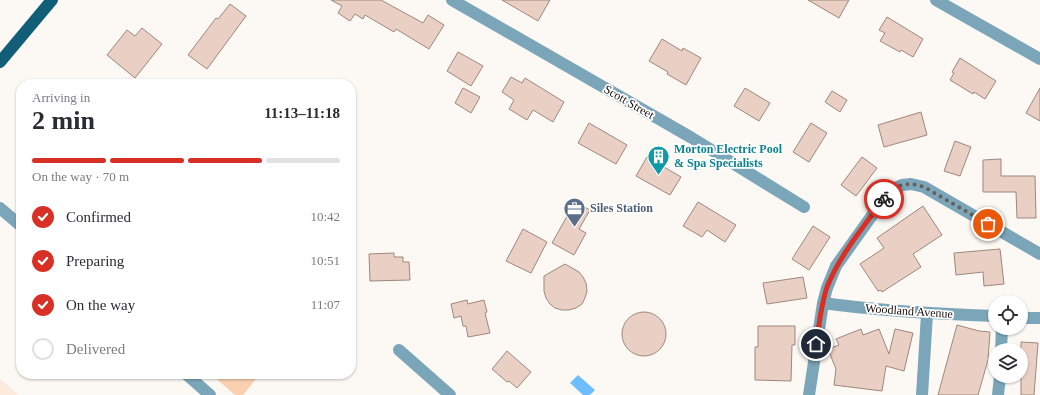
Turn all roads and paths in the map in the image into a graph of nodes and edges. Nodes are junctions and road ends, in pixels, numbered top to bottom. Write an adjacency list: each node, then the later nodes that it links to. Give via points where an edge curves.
1 (52, 0): 5 (main road)
2 (452, 0): 6 (street, Scott Street, via 692,138)
3 (936, 0): 4 (street)
4 (1040, 59)
5 (0, 62)
6 (804, 207)
7 (0, 208): 8 (street)
8 (16, 222)
9 (1040, 254): 10 (street, via 924,187 902,185 893,189 836,266)
10 (823, 303): 11 (street, Woodland Avenue); 20 (street)
11 (927, 314): 12 (street, Woodland Avenue); 21 (street)
12 (988, 316)
13 (1028, 318): 14 (street)
14 (1040, 318)
15 (399, 350): 19 (street)
16 (192, 379): 18 (street)
17 (999, 383): 22 (street)
18 (210, 395)
19 (450, 395)
20 (809, 395)
21 (922, 395)
22 (998, 395)

